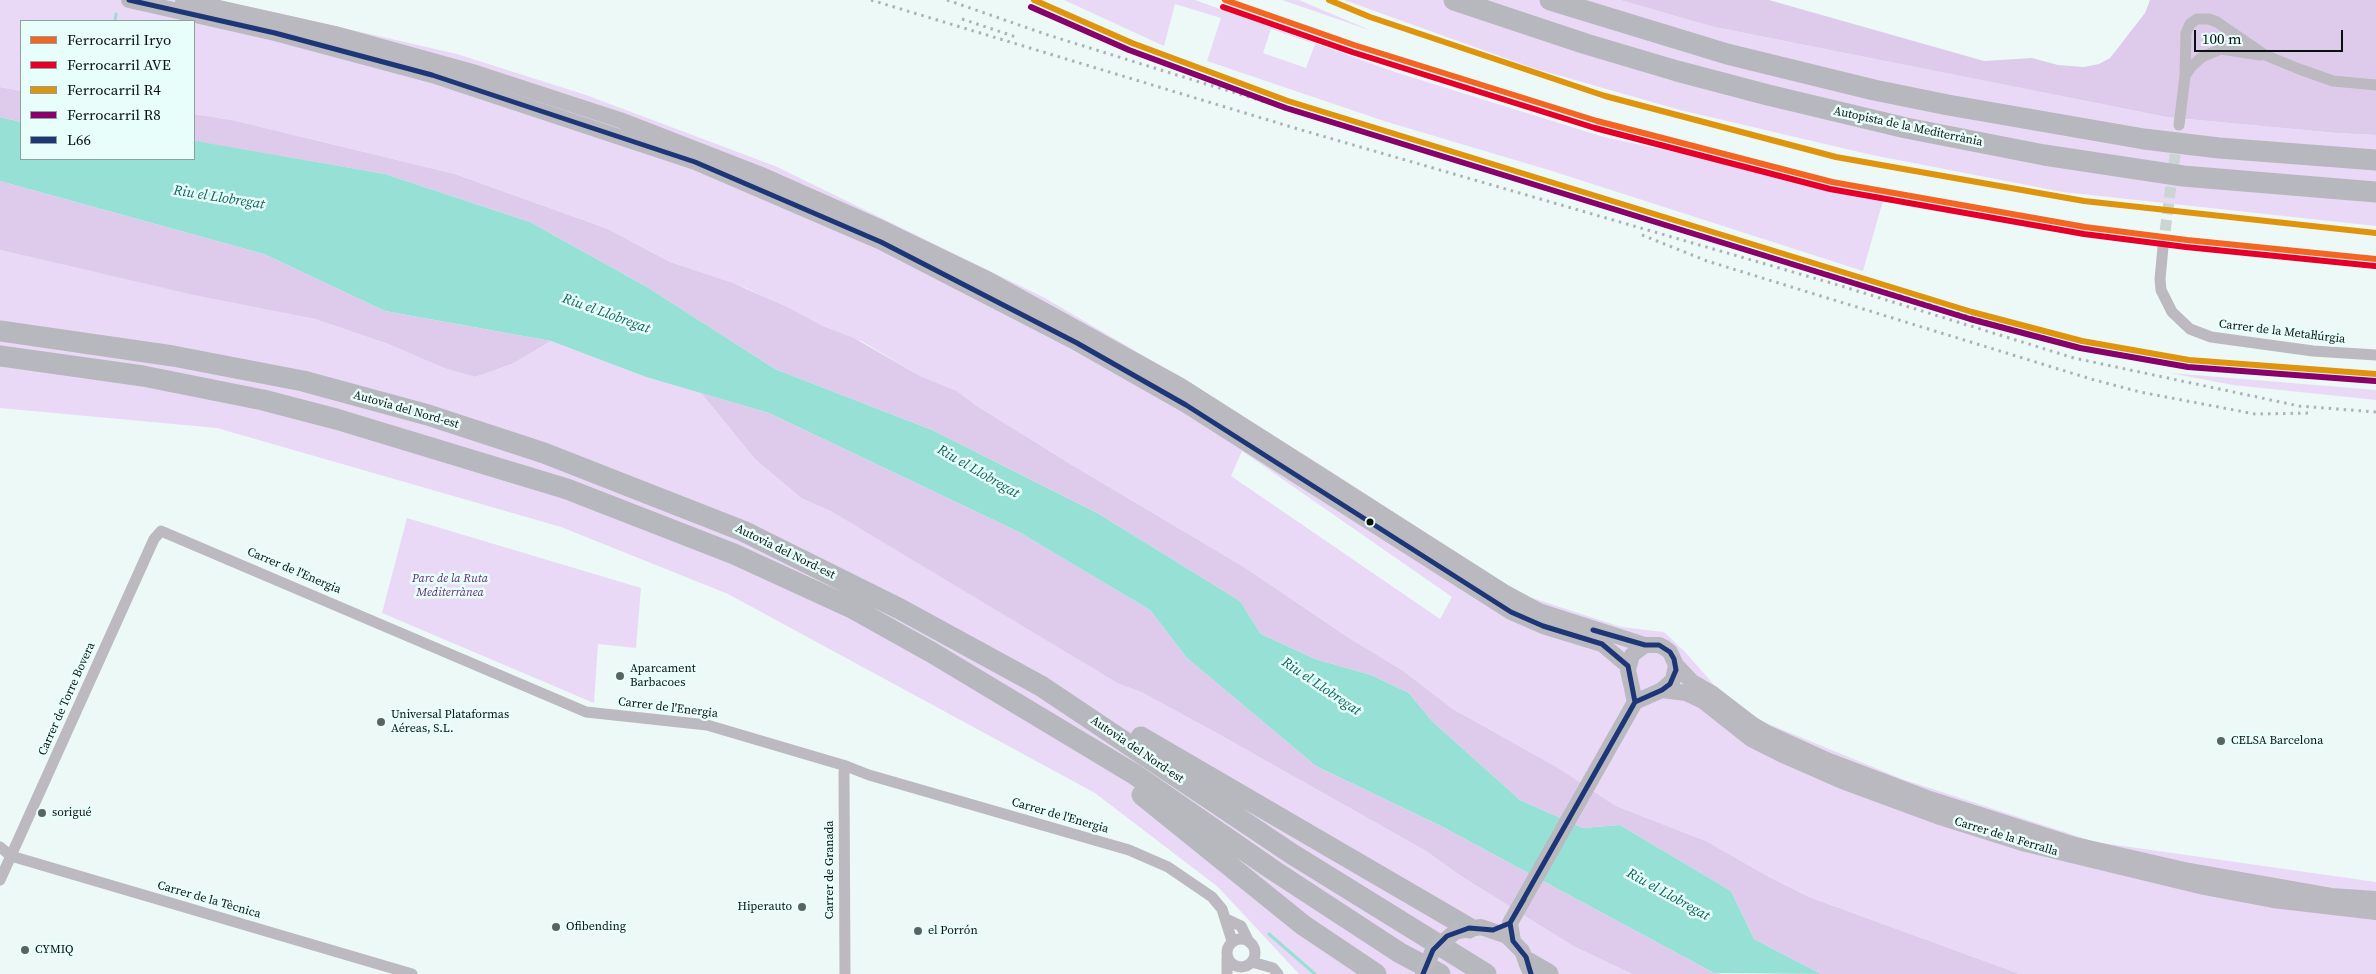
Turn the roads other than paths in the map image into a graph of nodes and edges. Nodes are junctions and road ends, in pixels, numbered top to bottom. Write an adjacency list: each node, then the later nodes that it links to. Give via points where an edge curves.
1 (129, 0): 18 (street, via 432,75 695,162 880,242 1077,343 1186,404 1511,612 1542,626 1602,644)
2 (183, 0): 16 (street, via 335,34 476,73 620,120 773,180 989,280 1181,386 1538,611)
3 (1454, 0): 10 (highway, Autopista de la Mediterrània, via 1677,71 1915,130 2035,153 2175,174)
4 (1550, 0): 9 (highway, via 1727,54 1948,105 2144,139)
5 (2265, 55): 6 (street, via 2221,49 2202,57); 6 (street, via 2217,22 2197,19 2186,33); 7 (street, via 2333,81)
6 (2185, 76): 8 (street)
7 (2376, 85)
8 (2179, 125)
9 (2373, 160)
10 (2376, 192)
11 (2163, 247): 13 (street, Carrer de la Metal·lúrgia, via 2161,290 2172,312 2190,329 2211,337)
12 (0, 331): 19 (highway, Autovia del Nord-est, via 173,356 302,381 428,415 544,453 743,531 900,609)
13 (2376, 355)
14 (0, 356): 22 (highway, Autovia del Nord-est, via 143,376 263,400 336,418 568,489 734,554 854,610)
15 (161, 530): 23 (street, Carrer de l'Energia, via 586,712 707,725); 25 (street, Carrer de Torre Bovera, via 150,548)
16 (1645, 645): 17 (street, via 1665,648); 18 (street, via 1632,655)
17 (1676, 665): 20 (street, via 1673,680); 27 (street, Carrer de la Ferralla, via 1692,682 1767,733 1926,798 2075,845 2198,872 2332,896)
18 (1629, 672): 20 (street, via 1640,689); 21 (street)
19 (1041, 686): 31 (highway, via 1139,736); 46 (highway, Autovia del Nord-est, via 1292,854)
20 (1658, 691): 21 (street); 28 (street, Carrer de la Ferralla, via 1686,693 1703,701 1751,739 1834,777 1937,816 2026,844 2204,887 2273,900)
21 (1635, 702): 30 (street)
22 (1079, 741): 43 (highway, via 1303,925); 45 (highway, Autovia del Nord-est, via 1134,774 1400,953)
23 (846, 766): 29 (street, Carrer de l'Energia, via 1129,850 1168,867 1212,897 1222,908); 40 (street, Carrer de Granada)
24 (0, 847): 25 (street, Carrer de la Tècnica)
25 (12, 856): 26 (street, Carrer de Torre Bovera); 39 (street, Carrer de la Tècnica)
26 (0, 880)
27 (2376, 899)
28 (2376, 912)
29 (1226, 919): 33 (street, Carrer de l'Energia); 35 (street, Carrer de l'Energia, via 1242,926)
30 (1510, 924): 32 (street); 34 (street)
31 (1462, 930): 32 (street); 44 (street, bridge, via 1446,936 1433,950)
32 (1493, 930): 34 (street)
33 (1232, 941): 35 (street, via 1241,939); 36 (street, via 1227,949)
34 (1513, 941): 38 (street)
35 (1249, 942): 37 (street, Carrer de l'Energia, via 1255,953)
36 (1227, 958): 37 (street, via 1234,966); 41 (street)
37 (1245, 968): 42 (street, via 1273,968)
38 (1530, 968): 47 (highway)
39 (412, 974)
40 (845, 974)
41 (1227, 974)
42 (1278, 974)
43 (1376, 974)
44 (1423, 974)
45 (1440, 974)
46 (1486, 974)
47 (1548, 974)

